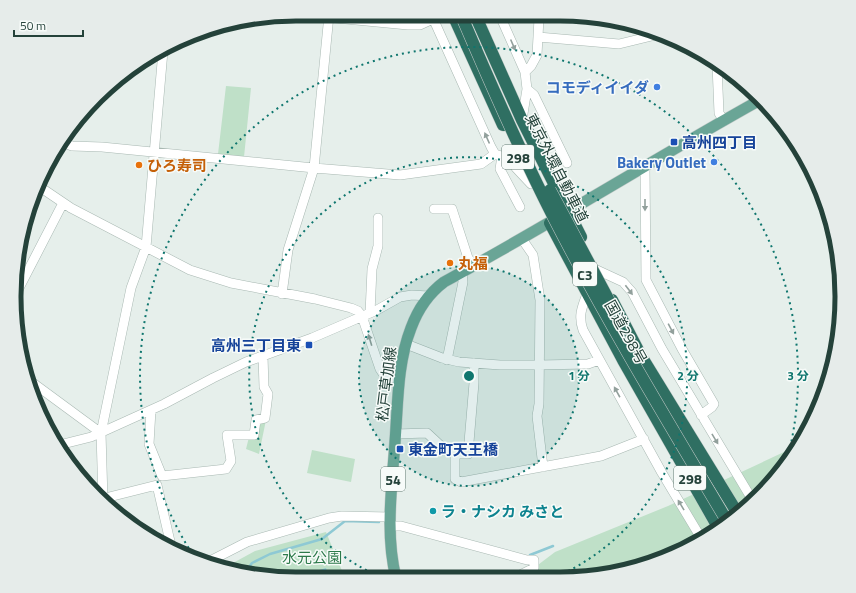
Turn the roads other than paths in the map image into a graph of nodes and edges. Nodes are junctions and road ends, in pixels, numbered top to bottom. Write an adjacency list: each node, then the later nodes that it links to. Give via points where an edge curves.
1 (328, 21): 25 (street)
2 (372, 21): 3 (street, via 408,25 420,25)
3 (427, 21)
4 (433, 21): 22 (street, one-way to 4, via 491,147)
5 (456, 21): 26 (highway, 国道298号 / 298)
6 (464, 21): 65 (highway, 東京外環自動車道 / C3, bridge, via 555,219 657,405)
7 (471, 21): 64 (highway, 東京外環自動車道 / C3, bridge, via 516,122 562,214 668,411)
8 (478, 21): 18 (highway, 国道298号 / 298)
9 (502, 21): 15 (street, one-way to 15)
10 (539, 21): 11 (street)
11 (538, 37): 12 (street, via 618,44); 15 (street, via 537,55)
12 (650, 37)
13 (163, 56): 21 (street)
14 (717, 70): 19 (street, via 719,113)
15 (525, 72): 16 (street)
16 (527, 88): 18 (street); 23 (street, via 534,95)
17 (755, 103): 19 (main road, 松戸草加線 / 54)
18 (522, 120): 31 (highway, 国道298号 / 298)
19 (724, 121): 24 (main road, 松戸草加線 / 54)
20 (66, 144): 21 (street)
21 (154, 153): 25 (street); 35 (street)
22 (499, 155): 25 (street, via 481,164 400,175); 26 (street, via 510,159); 29 (street, via 500,169)
23 (567, 163)
24 (645, 166): 31 (main road, 松戸草加線 / 54); 53 (street, one-way to 53, via 646,280 714,404)
25 (314, 168): 40 (street, via 290,241)
26 (531, 184): 33 (highway, 国道298号 / 298)
27 (43, 189): 28 (street)
28 (64, 203): 35 (street); 39 (street)
29 (520, 207)
30 (434, 210): 36 (street, via 452,209 468,258)
31 (569, 211): 33 (main road, 松戸草加線 / 54); 37 (highway, 国道298号 / 298)
32 (378, 218): 43 (street, via 378,246)
33 (550, 222): 34 (main road, 松戸草加線 / 54); 41 (highway, 国道298号 / 298)
34 (522, 239): 36 (main road, 松戸草加線 / 54); 49 (street, via 533,255 540,300)
35 (146, 247): 40 (street, via 190,270 231,283); 54 (street, via 131,288)
36 (474, 266): 38 (main road, 松戸草加線 / 54)
37 (597, 270): 53 (street, one-way to 53, via 623,282 632,292); 63 (highway, 国道298号 / 298, via 641,356)
38 (462, 273): 42 (main road, 松戸草加線 / 54, via 444,282); 46 (street, via 463,282)
39 (22, 285)
40 (282, 294): 43 (street, via 351,308)
41 (587, 294): 47 (street, via 580,312 580,323); 67 (highway, 国道298号 / 298)
42 (428, 296): 43 (street, via 400,297); 44 (main road, 松戸草加線 / 54, via 414,319)
43 (366, 315): 45 (street); 50 (street, one-way to 43, via 384,375 380,369)
44 (406, 344): 46 (street); 50 (main road, 松戸草加線 / 54)
45 (263, 356): 52 (street, via 213,378); 52 (street, via 264,387 268,394 265,418 256,420 254,435 227,435 231,461 226,469 162,476 150,444)
46 (447, 360): 48 (street)
47 (599, 360): 49 (street, via 588,364); 56 (street, one-way to 47)
48 (474, 364): 49 (street); 58 (street, via 468,454)
49 (539, 366): 59 (street, via 537,416)
50 (399, 380): 55 (main road, 松戸草加線 / 54)
51 (36, 385): 54 (street)
52 (152, 410): 54 (street)
53 (701, 415): 61 (street, one-way to 61)
54 (101, 433): 57 (street); 60 (street)
55 (396, 434): 58 (street, via 428,433 441,446); 66 (main road, 松戸草加線 / 54)
56 (644, 439): 59 (street, via 601,456); 68 (street, one-way to 56, via 662,474)
57 (64, 444)
58 (456, 454): 59 (street, via 455,479 461,482)
59 (543, 467)
60 (102, 491)
61 (750, 495)
62 (108, 497): 69 (street, via 157,485)
63 (735, 509)
64 (729, 513)
65 (725, 517)
66 (390, 522): 70 (street, via 342,516 329,518 247,542); 71 (main road, 松戸草加線 / 54); 72 (street, via 534,560 534,568)
67 (716, 524)
68 (699, 534)
69 (170, 541)
70 (214, 559)
71 (395, 572)
72 (526, 572)

